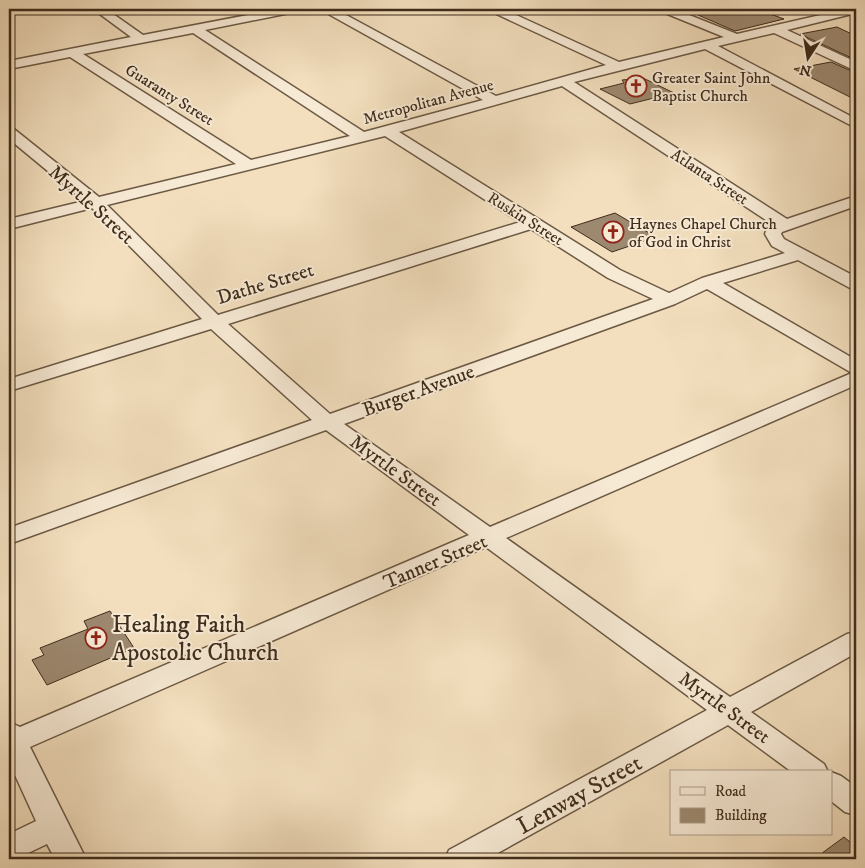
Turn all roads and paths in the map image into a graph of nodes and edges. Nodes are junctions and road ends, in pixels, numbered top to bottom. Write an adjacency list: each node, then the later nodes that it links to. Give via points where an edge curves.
1 (99, 9): 10 (street)
2 (291, 9): 7 (street)
3 (327, 9): 17 (street)
4 (494, 9): 14 (street)
5 (664, 9): 9 (street)
6 (856, 10): 8 (street, Metropolitan Avenue)
7 (194, 28): 10 (street); 21 (street)
8 (777, 30): 9 (street, Metropolitan Avenue); 15 (street)
9 (738, 38): 11 (street, Metropolitan Avenue)
10 (142, 39): 12 (street)
11 (708, 46): 14 (street, Metropolitan Avenue); 18 (street)
12 (72, 53): 13 (street); 22 (street, Guaranty Street)
13 (9, 65)
14 (618, 66): 16 (street, Metropolitan Avenue)
15 (856, 68)
16 (563, 81): 17 (street, Metropolitan Avenue); 27 (street, Atlanta Street)
17 (495, 101): 19 (street, Metropolitan Avenue)
18 (856, 124)
19 (387, 131): 21 (street, Metropolitan Avenue); 25 (street, Ruskin Street)
20 (9, 132): 23 (street, Myrtle Street)
21 (361, 137): 22 (street, Metropolitan Avenue)
22 (248, 165): 23 (street, Metropolitan Avenue)
23 (96, 203): 26 (street, Metropolitan Avenue); 32 (street, Myrtle Street)
24 (852, 207): 27 (street)
25 (534, 223): 31 (street, Ruskin Street, via 614,274); 32 (street, Dathe Street)
26 (9, 224)
27 (785, 225): 28 (street, via 774,229 773,234 778,242)
28 (799, 254): 29 (street, Burger Avenue); 30 (street)
29 (708, 282): 31 (street, Burger Avenue); 33 (street)
30 (856, 284)
31 (669, 300): 36 (street, Burger Avenue)
32 (215, 322): 35 (street, Dathe Street); 36 (street, Myrtle Street)
33 (856, 368)
34 (856, 378): 38 (street, Tanner Street)
35 (9, 385)
36 (328, 422): 37 (street, Burger Avenue); 38 (street, Myrtle Street)
37 (9, 536)
38 (488, 538): 40 (street, Myrtle Street); 41 (street, Tanner Street)
39 (856, 641): 40 (street, Lenway Street)
40 (731, 711): 42 (street, Myrtle Street); 48 (street, Lenway Street)
41 (11, 738): 45 (street)
42 (811, 770)
43 (832, 785): 44 (street)
44 (856, 803)
45 (53, 827): 46 (street); 47 (street)
46 (9, 848)
47 (70, 859)
48 (460, 859)

